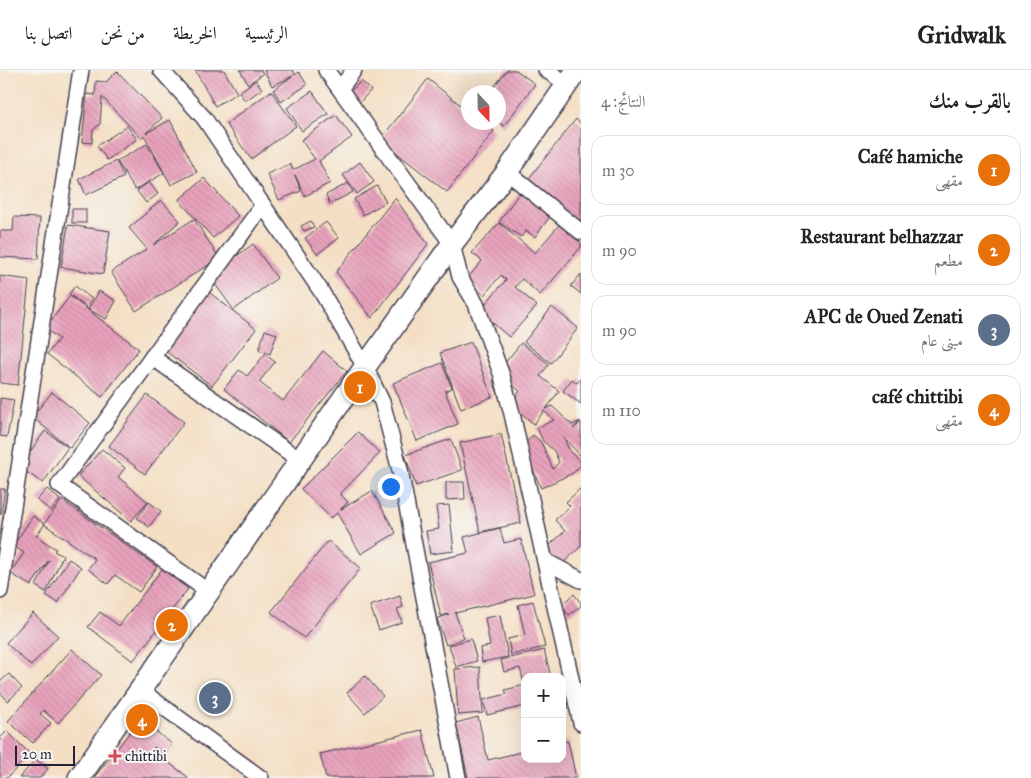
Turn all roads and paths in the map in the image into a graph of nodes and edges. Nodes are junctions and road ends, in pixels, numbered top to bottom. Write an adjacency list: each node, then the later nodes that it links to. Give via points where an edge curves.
1 (81, 70): 17 (street)
2 (161, 70): 9 (street, via 204,118)
3 (326, 70): 7 (street)
4 (354, 70): 7 (street)
5 (546, 70): 6 (street)
6 (572, 77): 8 (street)
7 (340, 89): 11 (street)
8 (507, 172): 10 (street); 11 (street)
9 (263, 205): 12 (street); 13 (street, via 321,291)
10 (581, 232)
11 (452, 244): 13 (street); 15 (street, via 460,277 476,304 500,368)
12 (152, 357): 14 (street); 18 (street, via 59,485)
13 (365, 367): 14 (street); 23 (street, via 382,402 400,470)
14 (300, 460): 18 (street)
15 (545, 561): 16 (street); 20 (street)
16 (581, 580)
17 (0, 591)
18 (208, 592): 19 (street)
19 (140, 690): 21 (street); 22 (street)
20 (581, 723)
21 (79, 778)
22 (261, 778)
23 (458, 778)

